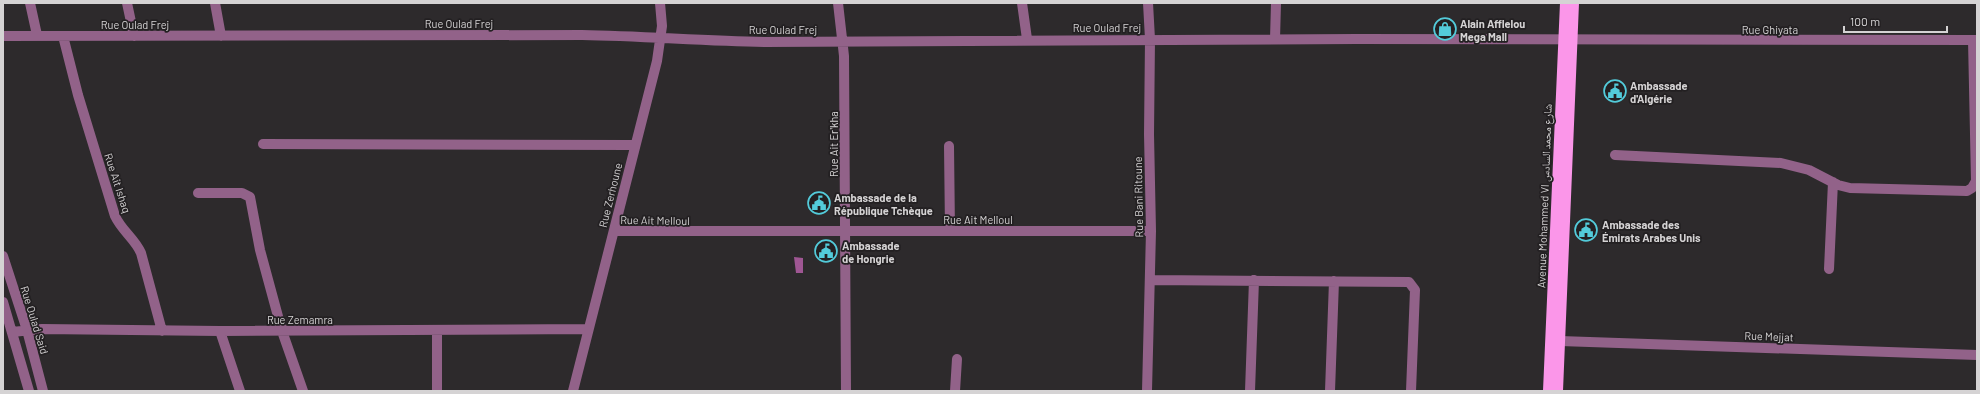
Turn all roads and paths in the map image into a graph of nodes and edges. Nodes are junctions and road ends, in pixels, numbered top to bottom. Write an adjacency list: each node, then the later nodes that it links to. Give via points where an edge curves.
1 (30, 3): 11 (street)
2 (127, 3): 14 (street)
3 (215, 3): 15 (street)
4 (660, 3): 16 (street, Rue Zerhoune)
5 (838, 3): 22 (street, Rue Ait Er'kha)
6 (1022, 3): 17 (street)
7 (1148, 3): 18 (street, Rue Bani Ritoune)
8 (1276, 3): 19 (street)
9 (1565, 3): 20 (main road, Avenue Mohammed VI شارع محمد السادس)
10 (1574, 3): 20 (main road, Avenue Mohammed VI شارع محمد السادس)
11 (37, 35): 12 (street, Rue Oulad Frej); 13 (street, Rue Oulad Frej)
12 (3, 36)
13 (63, 36): 14 (street, Rue Oulad Frej); 42 (street, Rue Ait Ishaq, via 115,216 141,254)
14 (134, 36): 15 (street, Rue Oulad Frej)
15 (221, 36): 16 (street, Rue Oulad Frej)
16 (661, 37): 22 (street, Rue Oulad Frej, via 697,41); 24 (street, Rue Zerhoune)
17 (1027, 39): 18 (street, Rue Oulad Frej); 22 (street, Rue Oulad Frej)
18 (1150, 39): 19 (street, Rue Oulad Frej); 32 (street, Rue Bani Ritoune)
19 (1275, 39): 20 (street, Rue Oulad Frej)
20 (1568, 40): 21 (street, Rue Ghiyata); 46 (main road, Avenue Mohammed VI شارع محمد السادس); 61 (main road, Avenue Mohammed VI شارع محمد السادس)
21 (1975, 40): 27 (street, via 1976,181 1972,188 1964,191 1850,188)
22 (843, 41): 30 (street, Rue Ait Er'kha)
23 (263, 144): 24 (street)
24 (634, 145): 29 (street, Rue Zerhoune)
25 (950, 146): 31 (street)
26 (1615, 155): 27 (street, via 1781,163 1809,170)
27 (1833, 182): 34 (street)
28 (198, 193): 44 (street, via 245,193 250,197 260,250)
29 (614, 231): 30 (street, Rue Ait Melloul); 39 (street, Rue Zerhoune)
30 (845, 231): 31 (street, Rue Ait Melloul); 55 (street, Rue Ait Er'kha)
31 (950, 231): 32 (street, Rue Ait Melloul)
32 (1151, 231): 35 (street, Rue Bani Ritoune)
33 (3, 256): 40 (street, Rue Oulad Said)
34 (1829, 269)
35 (1151, 280): 36 (street); 57 (street, Rue Bani Ritoune)
36 (1254, 280): 37 (street); 58 (street)
37 (1334, 281): 59 (street); 60 (street, via 1404,281 1414,286)
38 (3, 302): 45 (street)
39 (588, 329): 41 (street, Rue Zemamra); 54 (street, Rue Zerhoune)
40 (27, 330): 42 (street, Rue Zemamra); 45 (street, Rue Zemamra); 50 (street, Rue Oulad Said)
41 (437, 330): 44 (street, Rue Zemamra); 53 (street)
42 (162, 331): 43 (street, Rue Zemamra)
43 (220, 331): 44 (street, Rue Zemamra); 51 (street)
44 (282, 331): 52 (street)
45 (12, 332): 49 (street)
46 (1560, 341): 47 (street, Rue Mejjat); 62 (main road, Avenue Mohammed VI شارع محمد السادس)
47 (1977, 355)
48 (957, 359): 56 (street)
49 (29, 391)
50 (43, 391)
51 (240, 391)
52 (303, 391)
53 (437, 391)
54 (573, 391)
55 (846, 391)
56 (955, 391)
57 (1147, 391)
58 (1250, 391)
59 (1330, 391)
60 (1411, 391)
61 (1548, 391)
62 (1558, 391)

